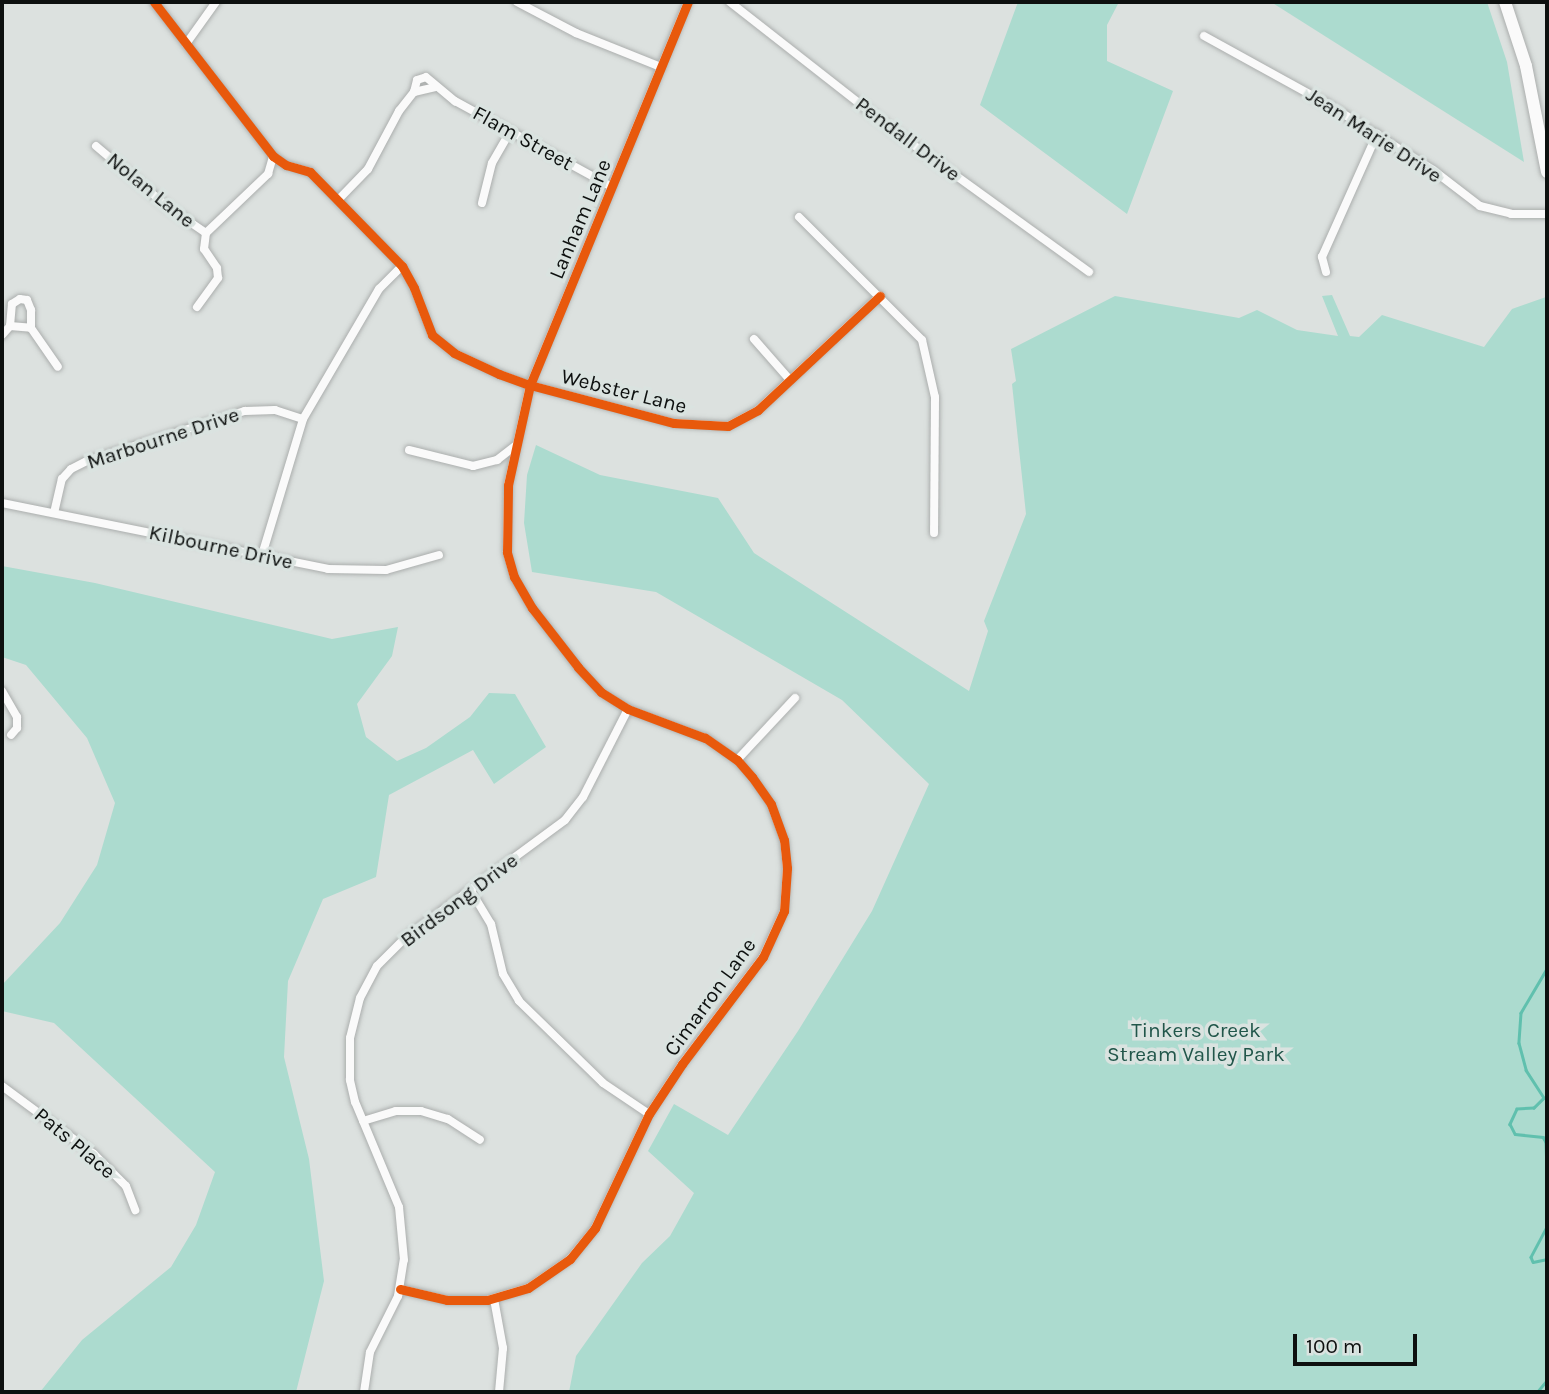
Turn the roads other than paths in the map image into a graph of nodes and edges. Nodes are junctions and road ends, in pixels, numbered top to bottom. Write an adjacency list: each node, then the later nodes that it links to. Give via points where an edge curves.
1 (155, 2): 8 (street, Webster Lane)
2 (216, 2): 8 (street)
3 (517, 2): 9 (street, via 576,33)
4 (688, 2): 9 (street, Lanham Lane)
5 (730, 2): 22 (street, Pendall Drive, via 893,130)
6 (1505, 2): 14 (main road, via 1526,65)
7 (1204, 36): 11 (street, Jean Marie Drive)
8 (186, 44): 13 (street, Webster Lane)
9 (661, 67): 15 (street, Lanham Lane)
10 (510, 132): 15 (street, Flam Street); 16 (street, Flam Street, via 436,87 414,92 368,169); 17 (street, via 492,163)
11 (1377, 134): 18 (street, Jean Marie Drive, via 1480,206 1511,214); 23 (street, via 1322,257)
12 (96, 146): 20 (street, Nolan Lane)
13 (272, 156): 16 (street, Webster Lane, via 310,172); 20 (street, via 268,174)
14 (1547, 172)
15 (612, 187): 32 (street, Lanham Lane)
16 (338, 200): 21 (street, Webster Lane)
17 (482, 203)
18 (1547, 214)
19 (799, 217): 24 (street)
20 (206, 233): 25 (street, via 204,249 218,274 216,284)
21 (402, 266): 32 (street, Webster Lane, via 427,327 438,341 468,360); 33 (street, via 379,289)
22 (1089, 272)
23 (1326, 272)
24 (880, 296): 31 (street, Webster Lane); 39 (street, via 922,340 935,397)
25 (197, 307)
26 (10, 326): 27 (street); 27 (street, via 12,304 24,299 31,310); 28 (street)
27 (31, 328): 30 (street)
28 (2, 335)
29 (754, 339): 31 (street)
30 (58, 368)
31 (790, 380): 32 (street, Webster Lane, via 758,410 728,426 674,423)
32 (530, 385): 35 (street, Lanham Lane)
33 (303, 419): 37 (street, Marbourne Drive, via 275,410 245,411 87,461 62,479); 40 (street)
34 (409, 450): 35 (street, via 473,466)
35 (514, 450): 38 (street, Lanham Lane)
36 (2, 503): 37 (street, Kilbourne Drive)
37 (54, 513): 40 (street, Kilbourne Drive)
38 (506, 524): 44 (street, Cimarron Lane, via 510,566 532,608 586,677)
39 (934, 533)
40 (262, 555): 41 (street, Kilbourne Drive, via 315,567 368,571 400,568)
41 (439, 555)
42 (2, 691): 45 (street, via 17,717)
43 (795, 698): 46 (street)
44 (628, 709): 46 (street, Cimarron Lane, via 695,734); 47 (street, Birdsong Drive, via 572,814)
45 (11, 736)
46 (737, 760): 49 (street, Cimarron Lane, via 761,788 780,827 787,868 784,911 763,957)
47 (471, 891): 49 (street, via 491,923 503,974 519,1001 603,1083); 50 (street, Birdsong Drive, via 405,937 369,979 354,1017 349,1053 352,1091)
48 (2, 1086): 52 (street, Pats Place, via 94,1154 126,1186)
49 (649, 1114): 54 (street, Cimarron Lane, via 590,1235 570,1259 540,1282)
50 (363, 1121): 51 (street, via 396,1111 421,1111 460,1125); 53 (street, Birdsong Drive, via 401,1215 404,1260)
51 (480, 1140)
52 (135, 1210)
53 (400, 1289): 54 (street, Cimarron Lane, via 447,1300); 55 (street, Birdsong Drive, via 370,1352)
54 (494, 1299): 56 (street, via 503,1348)
55 (365, 1392)
56 (499, 1392)

